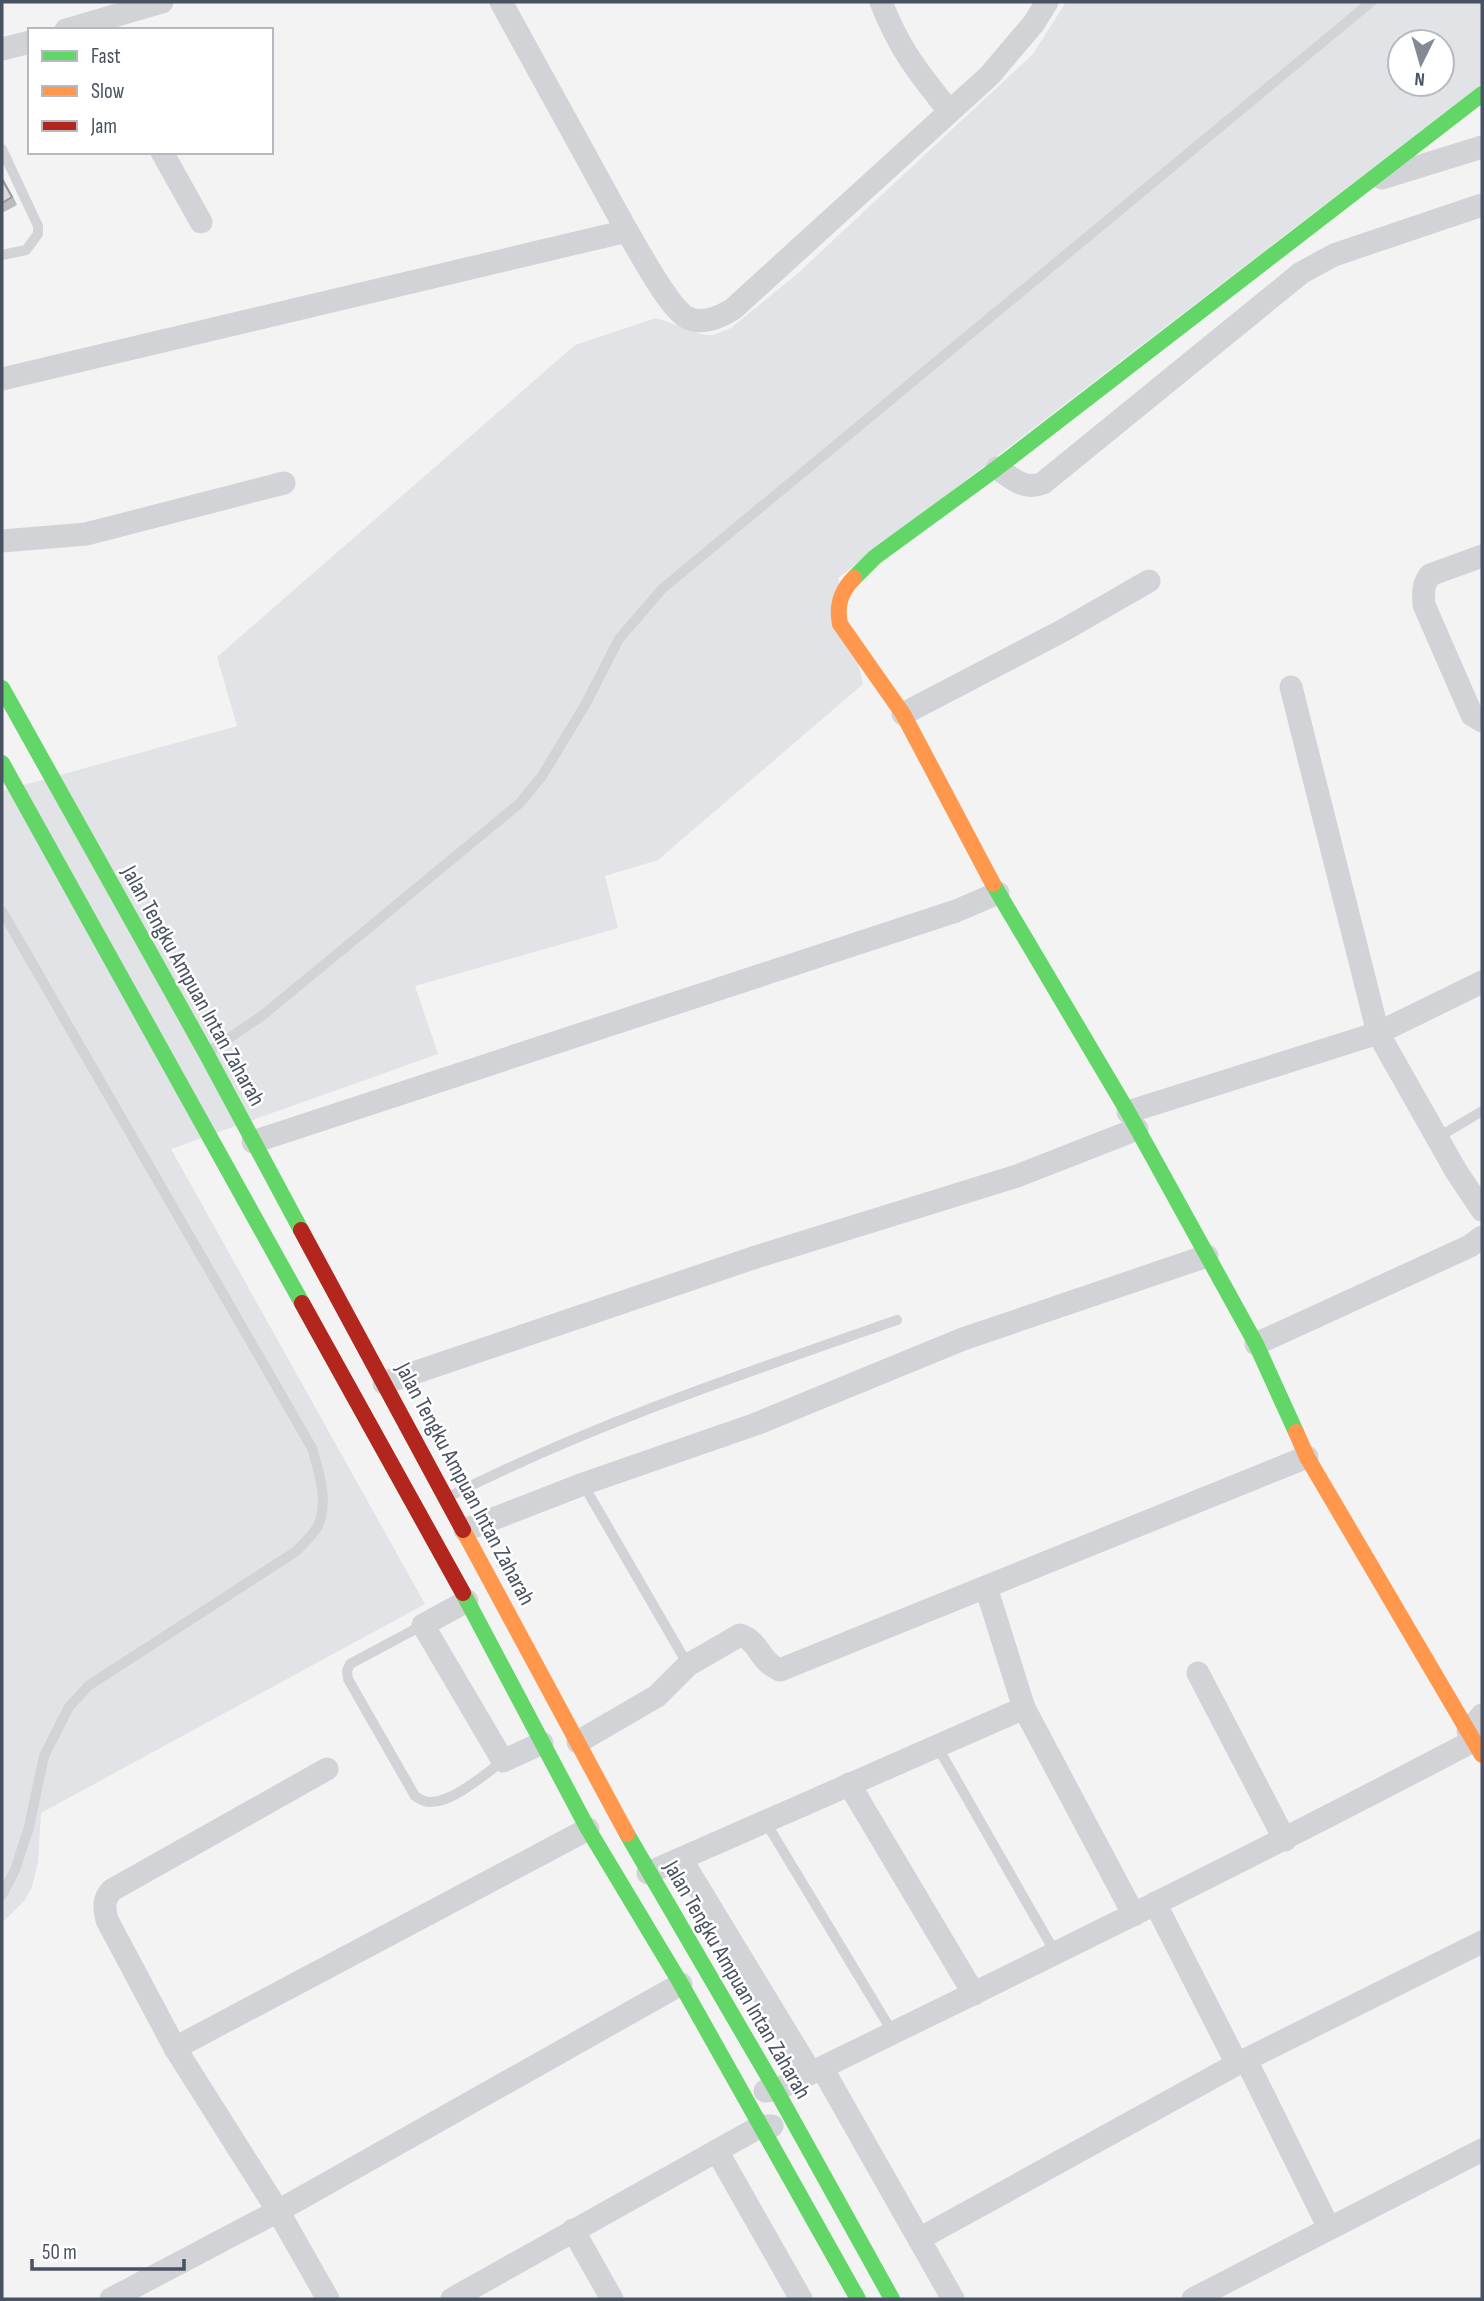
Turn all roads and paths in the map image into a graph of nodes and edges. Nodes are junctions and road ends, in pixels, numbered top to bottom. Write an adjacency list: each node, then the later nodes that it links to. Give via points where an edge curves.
1 (157, 2): 6 (street)
2 (501, 2): 17 (street)
3 (881, 2): 10 (street, via 910,62)
4 (1046, 2): 10 (street, via 990,75)
5 (1371, 2): 34 (lane, via 662,589 619,639 578,717 520,803 263,1015)
6 (91, 26)
7 (28, 42): 8 (street)
8 (2, 49)
9 (1482, 94): 14 (main road)
10 (949, 111): 17 (street, via 720,317 698,320 675,307)
11 (1482, 147): 14 (street)
12 (2, 149): 18 (lane, via 38,226 38,234 26,250)
13 (163, 154): 16 (street)
14 (1367, 183): 20 (main road)
15 (1482, 205): 20 (street, via 1334,255 1301,272 1043,483 1024,486)
16 (201, 222)
17 (626, 231): 19 (street)
18 (2, 256)
19 (2, 379)
20 (997, 468): 27 (main road, via 875,556 840,598 840,624)
21 (284, 483): 22 (street, via 86,534)
22 (2, 541)
23 (1482, 556): 28 (street, via 1430,575 1423,593 1424,605 1472,715)
24 (1149, 581): 27 (street)
25 (1291, 687): 33 (street)
26 (2, 688): 34 (main road, Jalan Tengku Ampuan Intan Zaharah)
27 (903, 714): 30 (main road)
28 (1482, 721)
29 (2, 763): 38 (main road, Jalan Tengku Ampuan Intan Zaharah)
30 (998, 893): 36 (main road); 38 (street, via 956,911)
31 (2, 911): 67 (lane, via 312,1448 323,1500 318,1526 295,1552 88,1686 69,1707 44,1755 29,1827)
32 (1482, 982): 33 (street)
33 (1378, 1032): 36 (street); 37 (street)
34 (206, 1053): 38 (main road, Jalan Tengku Ampuan Intan Zaharah)
35 (1482, 1111): 37 (lane)
36 (1132, 1120): 41 (main road); 44 (street, via 1017,1176 756,1257)
37 (1437, 1138): 39 (street)
38 (235, 1148): 44 (main road, Jalan Tengku Ampuan Intan Zaharah); 50 (main road, Jalan Tengku Ampuan Intan Zaharah)
39 (1482, 1210)
40 (1482, 1237): 43 (street)
41 (1207, 1256): 43 (main road); 46 (street, via 963,1339 756,1424)
42 (897, 1320): 47 (lane, via 628,1415)
43 (1256, 1344): 45 (main road)
44 (384, 1383): 47 (main road, Jalan Tengku Ampuan Intan Zaharah)
45 (1307, 1457): 49 (street); 55 (main road)
46 (583, 1484): 48 (street); 52 (lane)
47 (447, 1497): 48 (main road, Jalan Tengku Ampuan Intan Zaharah)
48 (465, 1530): 56 (main road, Jalan Tengku Ampuan Intan Zaharah)
49 (986, 1587): 52 (street, via 780,1670 769,1666 749,1638 740,1635); 54 (street)
50 (467, 1601): 51 (street); 57 (main road, Jalan Tengku Ampuan Intan Zaharah)
51 (423, 1625): 59 (street); 59 (lane, via 350,1664 347,1671 415,1796 424,1802 438,1801)
52 (688, 1665): 56 (street, via 657,1696)
53 (1198, 1673): 64 (street)
54 (1024, 1708): 58 (street); 69 (street)
55 (1476, 1735): 64 (street)
56 (578, 1742): 66 (main road, Jalan Tengku Ampuan Intan Zaharah)
57 (542, 1743): 59 (street); 63 (main road, Jalan Tengku Ampuan Intan Zaharah)
58 (937, 1746): 61 (street); 71 (lane)
59 (503, 1761)
60 (327, 1769): 76 (street, via 107,1895 107,1920)
61 (849, 1784): 62 (street); 74 (street)
62 (765, 1821): 65 (street); 75 (lane)
63 (588, 1829): 72 (main road, Jalan Tengku Ampuan Intan Zaharah); 76 (street)
64 (1285, 1840): 68 (street)
65 (681, 1859): 66 (street); 78 (street)
66 (648, 1873): 79 (main road, Jalan Tengku Ampuan Intan Zaharah)
67 (2, 1895)
68 (1155, 1903): 69 (street); 77 (street)
69 (1134, 1915): 71 (street)
70 (1482, 1942): 77 (street)
71 (1056, 1954): 74 (street)
72 (669, 1964): 73 (main road, Jalan Tengku Ampuan Intan Zaharah); 79 (street, via 691,1982 746,2084 760,2092)
73 (681, 1984): 80 (main road, Jalan Tengku Ampuan Intan Zaharah); 84 (street)
74 (974, 1994): 75 (street)
75 (893, 2033): 78 (street)
76 (175, 2049): 84 (street)
77 (1241, 2062): 85 (street); 87 (street)
78 (816, 2071): 79 (street); 87 (street)
79 (776, 2090): 83 (main road, Jalan Tengku Ampuan Intan Zaharah)
80 (761, 2126): 81 (street); 83 (street, via 786,2132); 93 (main road, Jalan Tengku Ampuan Intan Zaharah)
81 (717, 2151): 86 (street); 92 (street)
82 (1482, 2151): 85 (street)
83 (818, 2167): 94 (main road, Jalan Tengku Ampuan Intan Zaharah)
84 (278, 2211): 88 (street); 89 (street)
85 (1329, 2228): 96 (street)
86 (573, 2230): 90 (street); 91 (street)
87 (919, 2239): 95 (street)
88 (111, 2299)
89 (328, 2299)
90 (452, 2299)
91 (612, 2299)
92 (801, 2299)
93 (858, 2299)
94 (892, 2299)
95 (953, 2299)
96 (1193, 2299)

